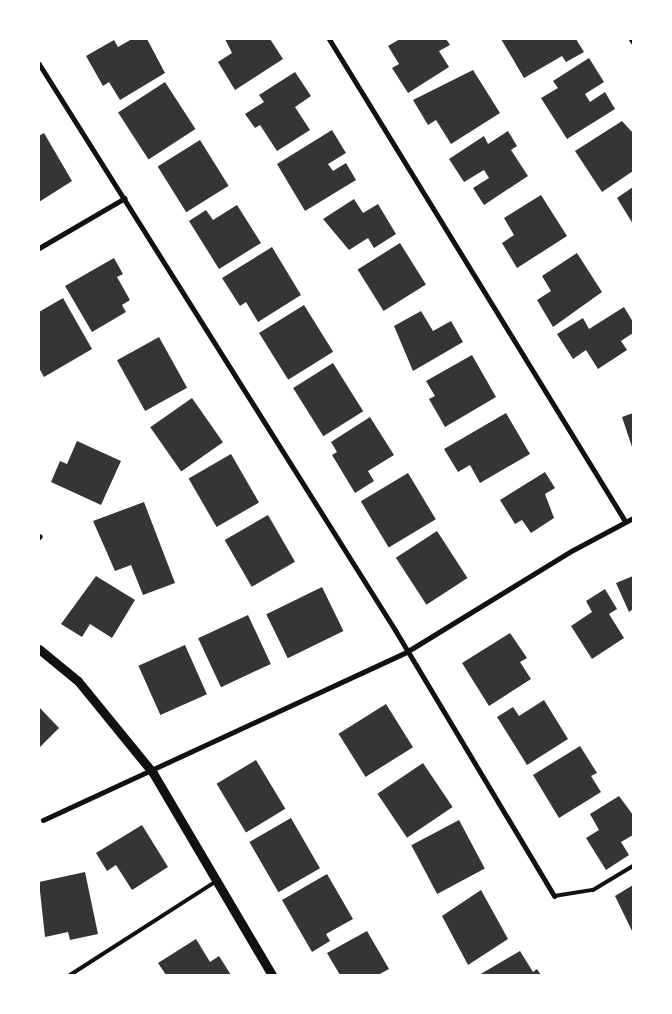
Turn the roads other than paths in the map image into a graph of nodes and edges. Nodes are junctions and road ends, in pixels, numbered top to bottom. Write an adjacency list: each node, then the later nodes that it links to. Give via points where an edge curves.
1 (330, 39): 6 (street)
2 (39, 64): 3 (street)
3 (125, 198): 4 (street); 8 (street)
4 (39, 248)
5 (633, 518): 6 (street)
6 (625, 521): 8 (street)
7 (39, 649): 9 (street, via 78,681)
8 (408, 651): 9 (street); 13 (street)
9 (154, 773): 10 (street); 12 (street)
10 (43, 820)
11 (633, 866): 13 (lane, via 593,890)
12 (217, 880): 14 (lane); 15 (street)
13 (554, 896)
14 (70, 975)
15 (272, 975)

